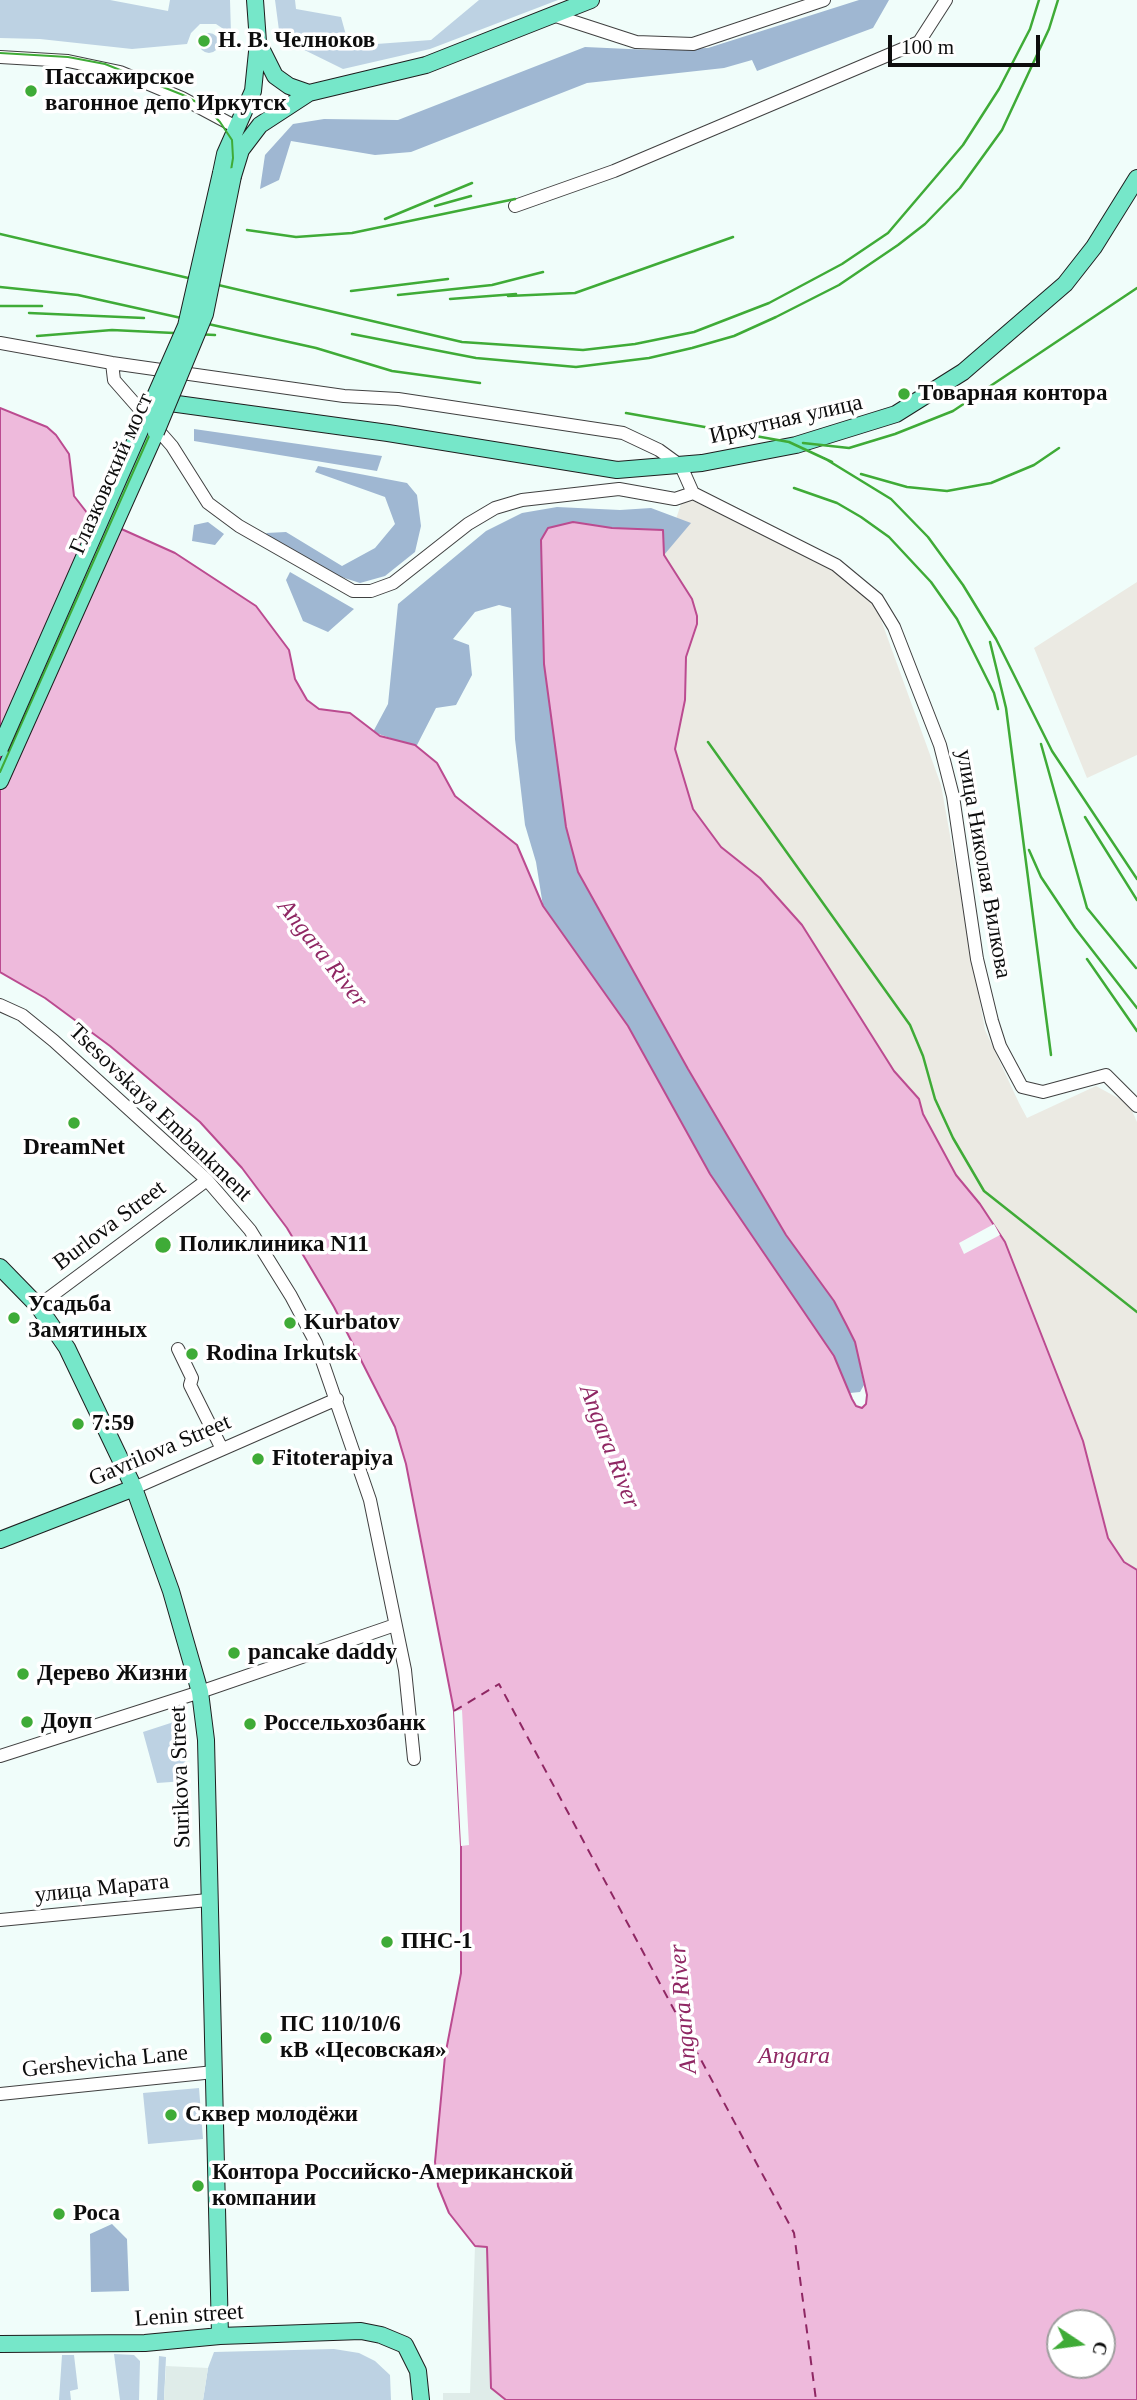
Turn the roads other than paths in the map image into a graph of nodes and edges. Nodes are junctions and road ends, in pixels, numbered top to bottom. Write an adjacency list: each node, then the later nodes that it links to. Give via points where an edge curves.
1 (255, 0): 6 (main road)
2 (591, 0): 5 (main road)
3 (824, 0): 5 (street, via 692,44 636,42)
4 (946, 0): 13 (street, via 919,43 614,171)
5 (556, 16): 8 (main road, via 426,65)
6 (258, 42): 8 (main road, via 275,76); 9 (main road, via 253,91)
7 (0, 57): 9 (street, via 68,61 120,72)
8 (309, 93): 10 (main road, via 260,125)
9 (238, 128): 10 (main road); 11 (main road, via 225,154)
10 (242, 148): 11 (main road)
11 (227, 174): 16 (main road, Глазковский мост, bridge, via 205,314); 19 (main road, Глазковский мост, bridge, via 186,326)
12 (1137, 178): 17 (main road, Иркутная улица, via 1065,284 936,392 857,429)
13 (515, 206)
14 (0, 343): 15 (street)
15 (112, 363): 17 (street, via 623,433); 18 (street, via 114,380 172,446 208,503 239,526 353,591 371,591 393,583 495,508 619,489 675,499)
16 (170, 403): 17 (main road, Иркутная улица, via 617,470); 20 (main road, Глазковский мост, bridge)
17 (681, 466): 18 (street)
18 (694, 493): 22 (street, улица Николая Вилкова, via 836,565 877,599 894,627 940,745 953,796 977,959 1000,1046 1022,1087 1043,1092 1106,1075)
19 (0, 747)
20 (0, 781)
21 (0, 1005): 23 (street, Tsesovskaya Embankment, via 22,1015 54,1041)
22 (1137, 1107)
23 (206, 1180): 25 (street, Burlova Street); 27 (street, Tsesovskaya Embankment, via 250,1230 291,1296 316,1343)
24 (0, 1267): 25 (main road, Surikova Street)
25 (38, 1306): 29 (main road, Surikova Street, via 67,1348)
26 (178, 1349): 28 (street)
27 (337, 1399): 28 (street, Gavrilova Street); 31 (street, Tsesovskaya Embankment, via 370,1500)
28 (222, 1449): 29 (street, Gavrilova Street)
29 (134, 1488): 30 (main road, Gavrilova Street); 32 (main road, Surikova Street)
30 (0, 1540)
31 (395, 1625): 32 (street); 34 (street, Tsesovskaya Embankment, via 405,1670)
32 (200, 1692): 33 (street); 35 (main road, Surikova Street, via 206,1740)
33 (0, 1756)
34 (414, 1759)
35 (208, 1900): 36 (street, улица Марата); 37 (main road, Surikova Street)
36 (0, 1920)
37 (214, 2072): 38 (street, Gershevicha Lane); 39 (main road, Surikova Street)
38 (0, 2094)
39 (220, 2336): 40 (main road, Lenin street, via 145,2343); 41 (main road, Lenin street, via 382,2335 405,2345 418,2371)
40 (0, 2344)
41 (421, 2400)

